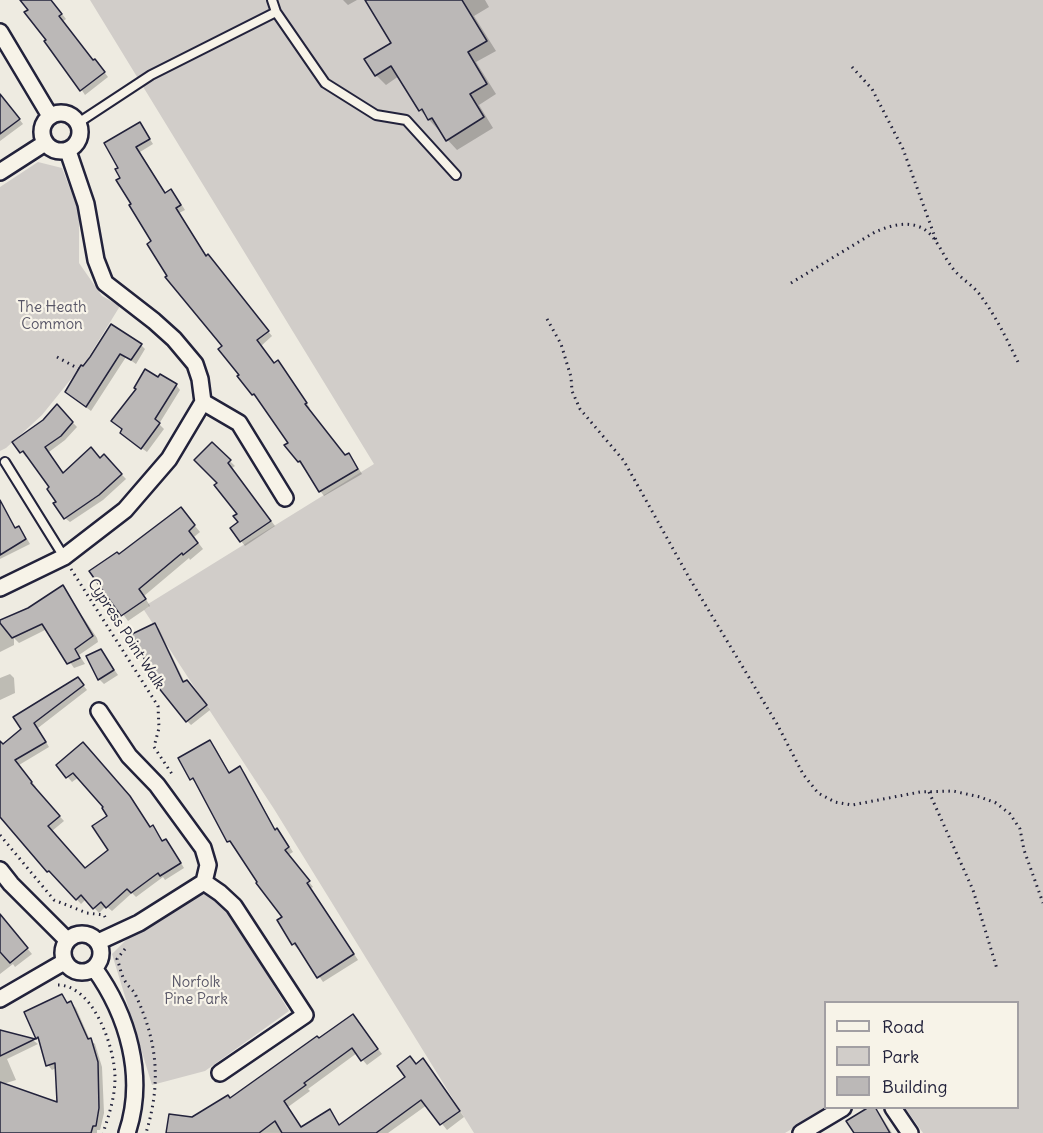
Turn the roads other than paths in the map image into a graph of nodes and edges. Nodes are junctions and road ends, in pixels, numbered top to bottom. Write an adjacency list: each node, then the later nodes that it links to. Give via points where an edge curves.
1 (272, 0): 2 (lane)
2 (276, 12): 5 (lane, via 151,75); 9 (lane, via 326,83 376,115 406,120)
3 (0, 32): 4 (street)
4 (50, 116): 5 (street, via 63,113); 6 (street, via 42,127)
5 (78, 123): 7 (street, via 80,139)
6 (45, 143): 7 (street, via 53,150); 8 (street)
7 (68, 151): 10 (street, via 86,204 96,260 105,283 154,321 195,364)
8 (0, 172)
9 (456, 175)
10 (203, 402): 12 (street, via 239,423); 13 (street, via 169,459 125,510)
11 (5, 462): 13 (lane)
12 (285, 498)
13 (64, 557): 14 (street)
14 (0, 588)
15 (99, 711): 17 (street, via 129,756 157,785 203,848 208,865)
16 (0, 870): 18 (street)
17 (204, 882): 19 (street); 23 (street, via 234,906 304,1015)
18 (67, 940): 19 (street, via 86,934); 20 (street)
19 (104, 940): 21 (street)
20 (64, 962): 21 (street, via 75,971); 22 (street)
21 (97, 972): 26 (street, via 111,992 135,1059 136,1093)
22 (0, 999)
23 (220, 1073)
24 (840, 1109): 27 (street)
25 (894, 1109): 28 (street)
26 (127, 1133)
27 (801, 1133)
28 (910, 1133)

